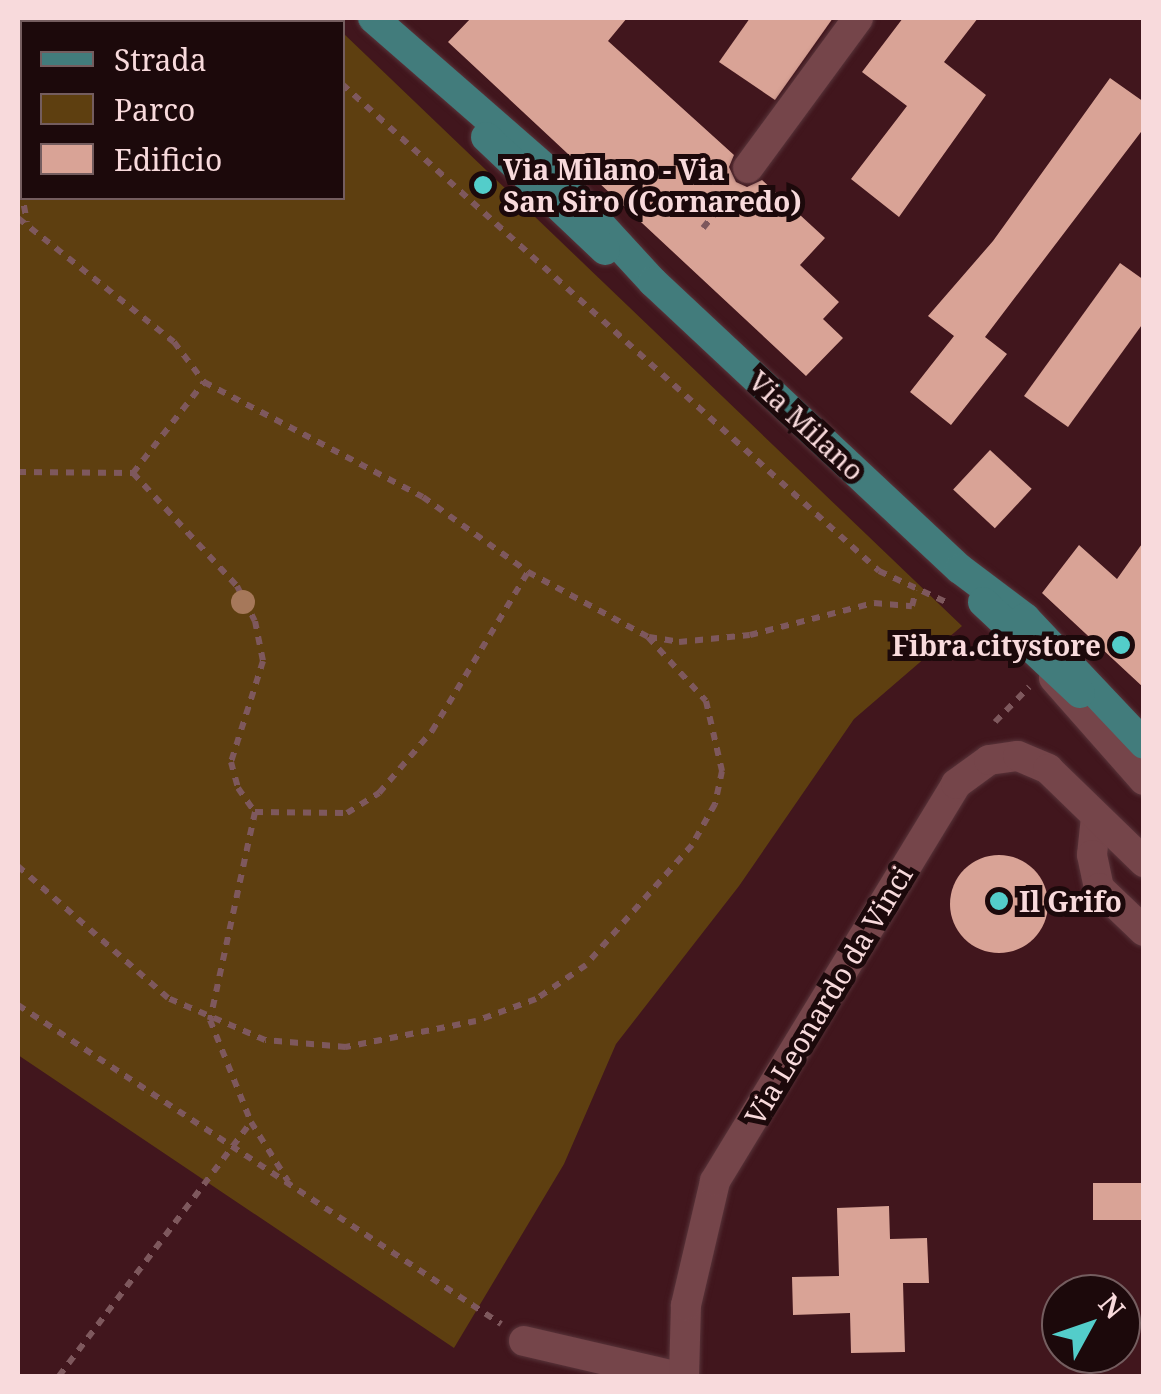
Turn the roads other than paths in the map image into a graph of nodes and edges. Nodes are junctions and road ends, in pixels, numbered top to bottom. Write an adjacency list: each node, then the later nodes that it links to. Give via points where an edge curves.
1 (372, 18): 4 (main road, Via Milano, via 444,86 534,189 654,282)
2 (858, 18): 3 (street)
3 (748, 168)
4 (960, 569): 5 (main road, Via Milano); 6 (main road, Via Milano, via 1025,618)
5 (1034, 668): 6 (main road, Via Milano); 8 (street)
6 (1112, 714): 7 (main road, Via Milano)
7 (1144, 744)
8 (1144, 780)
9 (1096, 817): 10 (street, Via Leonardo da Vinci); 11 (street, via 1092,855 1099,888); 14 (street, Via Leonardo da Vinci, via 1048,769 1018,756 990,760 956,784 715,1181 686,1305)
10 (1144, 862)
11 (1144, 931)
12 (524, 1341): 13 (street)
13 (674, 1376)
14 (684, 1376)

